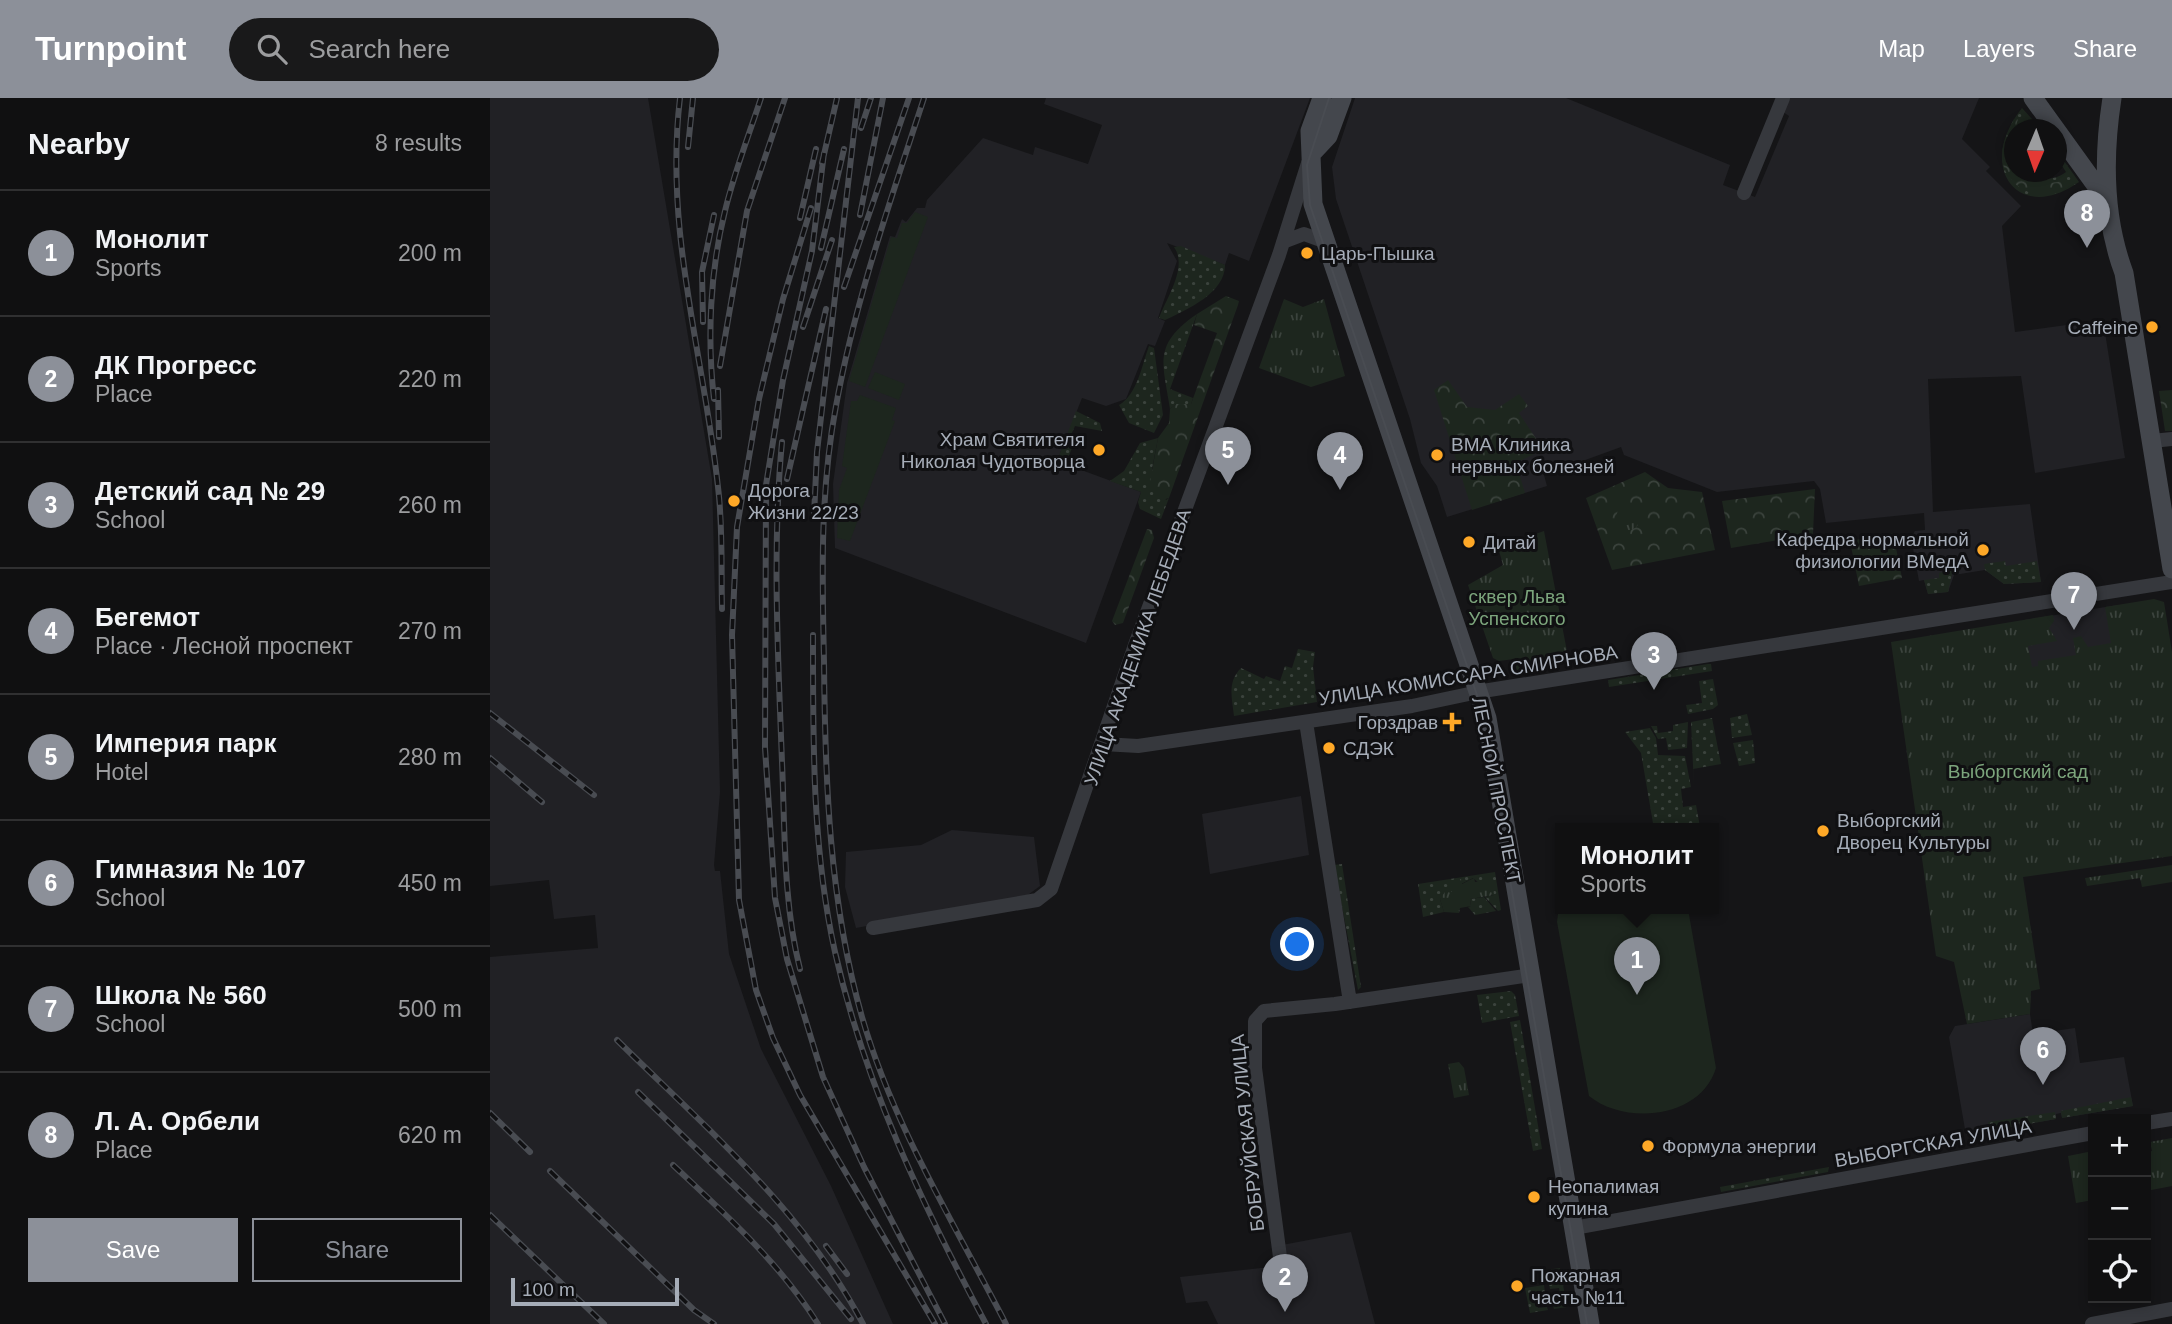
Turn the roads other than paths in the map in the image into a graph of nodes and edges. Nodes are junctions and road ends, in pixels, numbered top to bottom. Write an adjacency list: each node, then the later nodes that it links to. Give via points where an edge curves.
1 (1322, 98): 7 (main road, УЛИЦА АКАДЕМИКА ЛЕБЕДЕВА, via 1310,131)
2 (1342, 98): 7 (main road, УЛИЦА АКАДЕМИКА ЛЕБЕДЕВА, via 1328,136)
3 (1783, 98): 8 (street)
4 (2033, 98): 9 (main road)
5 (2112, 98): 9 (main road, via 2105,149)
6 (2124, 98): 12 (main road, via 2117,159 2127,247)
7 (1313, 152): 10 (street, УЛИЦА АКАДЕМИКА ЛЕБЕДЕВА); 11 (main road, ЛЕСНОЙ ПРОСПЕКТ, via 1313,204)
8 (1744, 193)
9 (2109, 206): 12 (main road)
10 (1283, 242): 11 (street, via 1304,234); 19 (street, УЛИЦА АКАДЕМИКА ЛЕБЕДЕВА)
11 (1326, 242): 17 (main road, ЛЕСНОЙ ПРОСПЕКТ)
12 (2124, 273): 14 (main road)
13 (2172, 439): 14 (street)
14 (2152, 441): 15 (main road)
15 (2172, 569)
16 (2172, 582): 17 (street, УЛИЦА КОМИССАРА СМИРНОВА)
17 (1480, 692): 18 (street, УЛИЦА КОМИССАРА СМИРНОВА); 21 (main road, ЛЕСНОЙ ПРОСПЕКТ)
18 (1306, 722): 19 (street, УЛИЦА КОМИССАРА СМИРНОВА, via 1139,746); 22 (street)
19 (1102, 744): 20 (street, УЛИЦА АКАДЕМИКА ЛЕБЕДЕВА, via 1045,897)
20 (873, 928)
21 (1531, 975): 22 (street, БОБРУЙСКАЯ УЛИЦА); 26 (main road, ЛЕСНОЙ ПРОСПЕКТ)
22 (1350, 1002): 27 (street, БОБРУЙСКАЯ УЛИЦА, via 1264,1011 1255,1021 1255,1068)
23 (2172, 1119): 24 (street)
24 (2151, 1123)
25 (2088, 1134): 26 (street, ВЫБОРГСКАЯ УЛИЦА)
26 (1574, 1228): 29 (main road, ЛЕСНОЙ ПРОСПЕКТ)
27 (1280, 1257)
28 (2172, 1309): 30 (street)
29 (1590, 1324)
30 (2092, 1324)

